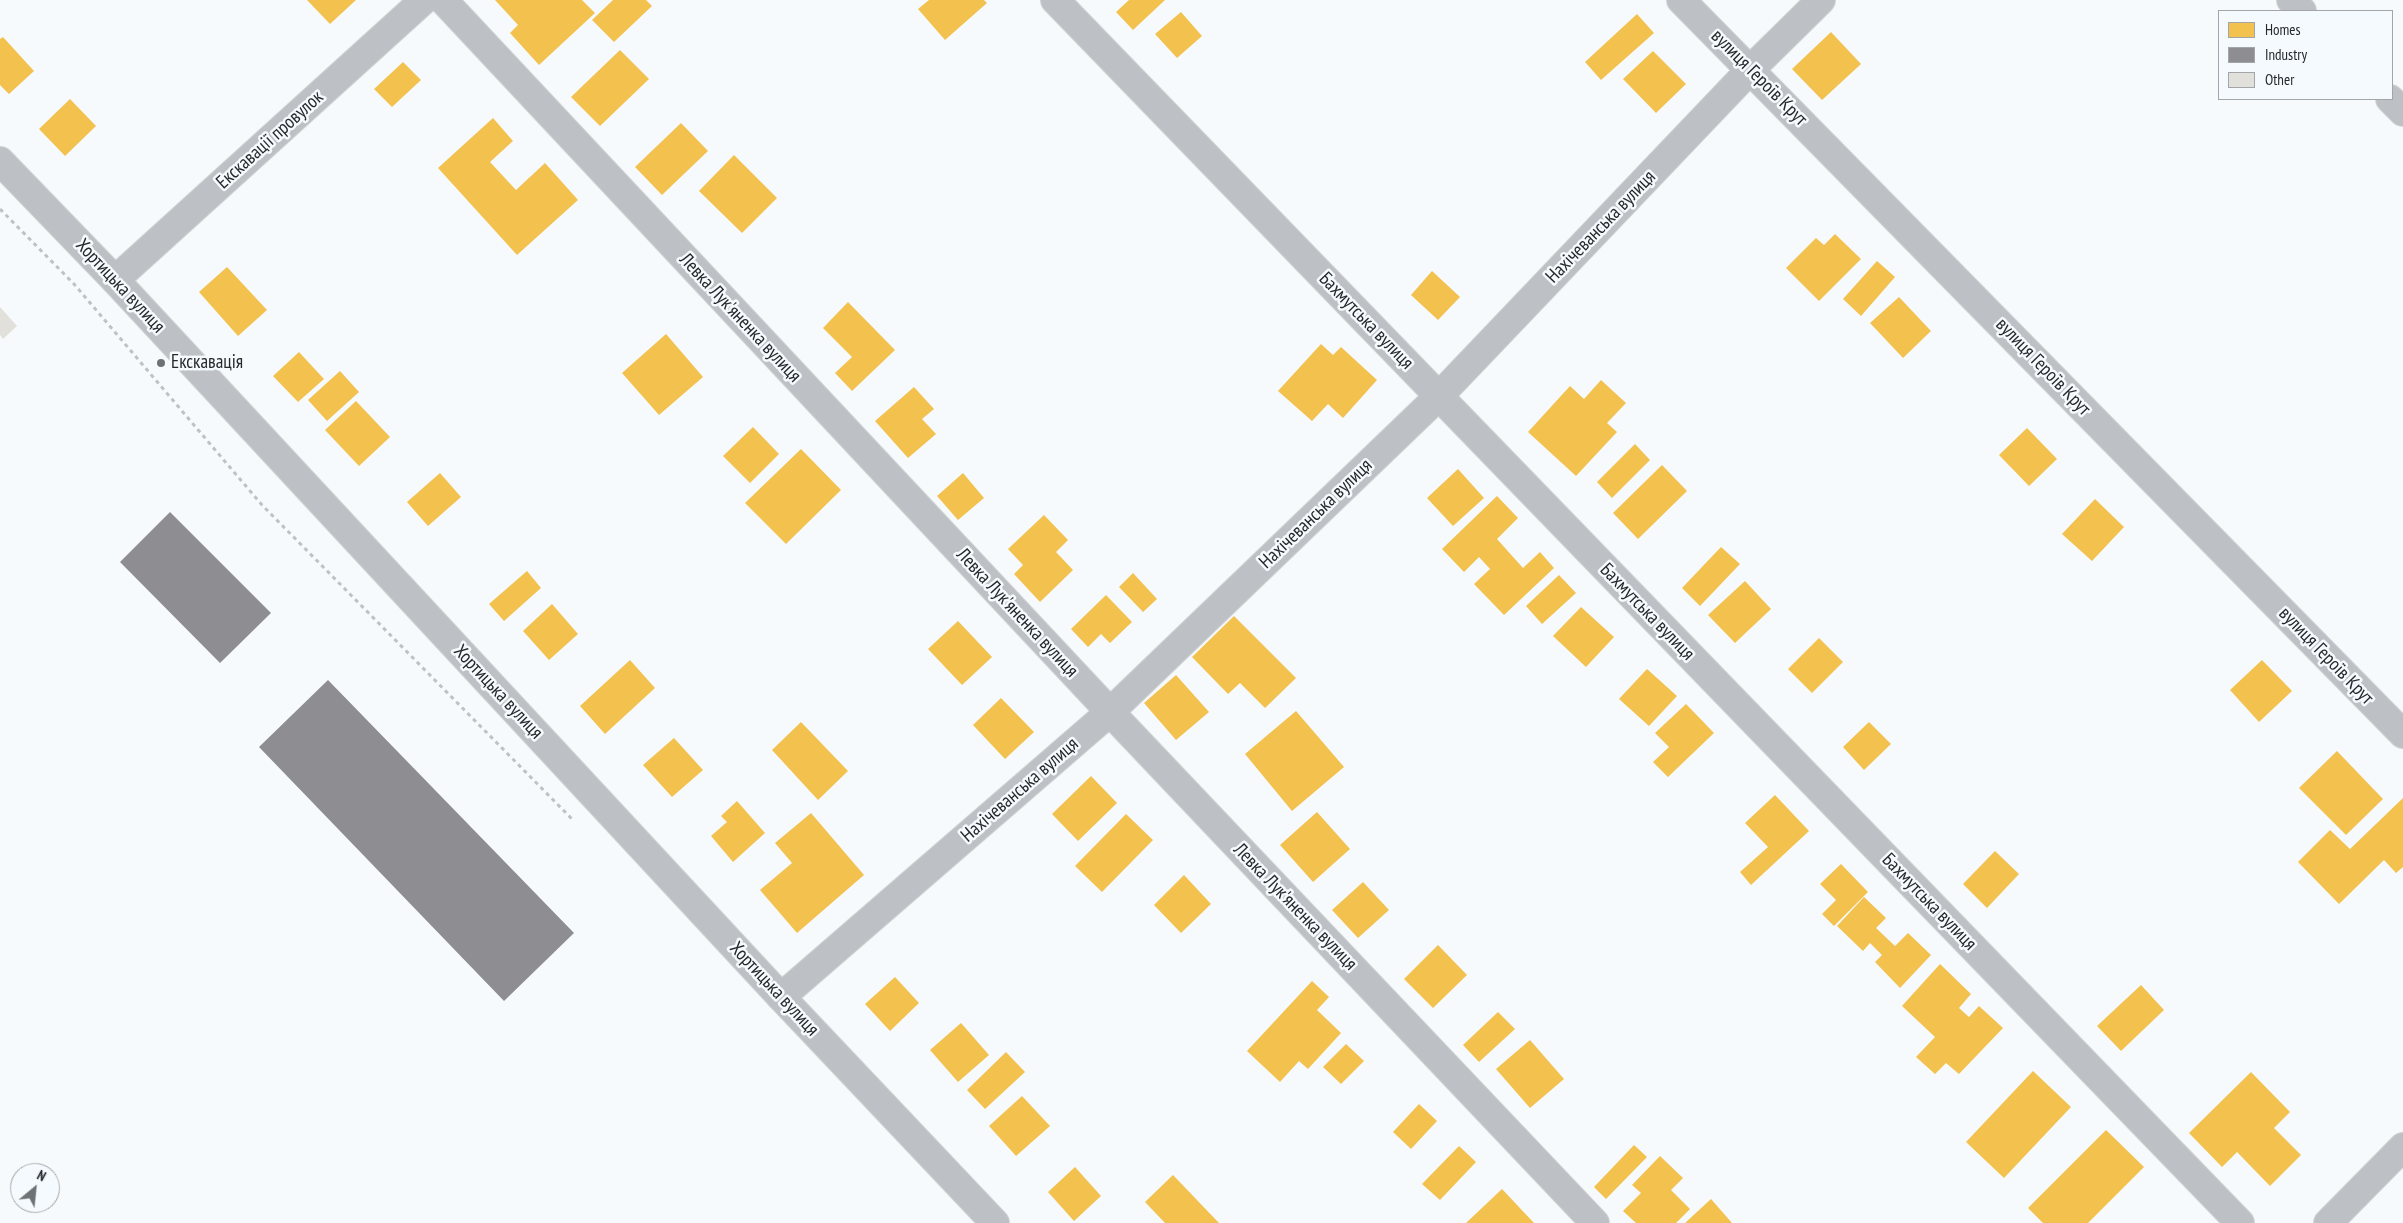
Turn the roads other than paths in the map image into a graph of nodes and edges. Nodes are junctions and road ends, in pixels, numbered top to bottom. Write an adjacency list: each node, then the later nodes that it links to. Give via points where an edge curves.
1 (424, 0): 12 (street, Екскавації провулок)
2 (443, 0): 14 (street, Левка Лук'яненка вулиця)
3 (1055, 0): 13 (street, Бахмутська вулиця)
4 (1682, 0): 8 (street, вулиця Героїв Крут)
5 (1821, 0): 8 (street, Нахічеванська вулиця)
6 (2291, 0): 7 (street)
7 (2301, 10)
8 (1751, 69): 13 (street, Нахічеванська вулиця); 15 (street, вулиця Героїв Крут)
9 (2391, 100): 10 (street)
10 (2403, 112)
11 (0, 161): 12 (street, Хортицька вулиця)
12 (115, 280): 16 (street, Хортицька вулиця)
13 (1439, 396): 14 (street, Нахічеванська вулиця); 20 (street, Бахмутська вулиця)
14 (1110, 712): 16 (street, Нахічеванська вулиця); 19 (street, Левка Лук'яненка вулиця)
15 (2403, 734)
16 (781, 997): 18 (street, Хортицька вулиця)
17 (2403, 1148): 21 (street)
18 (995, 1223)
19 (1595, 1223)
20 (2240, 1223)
21 (2328, 1223)

